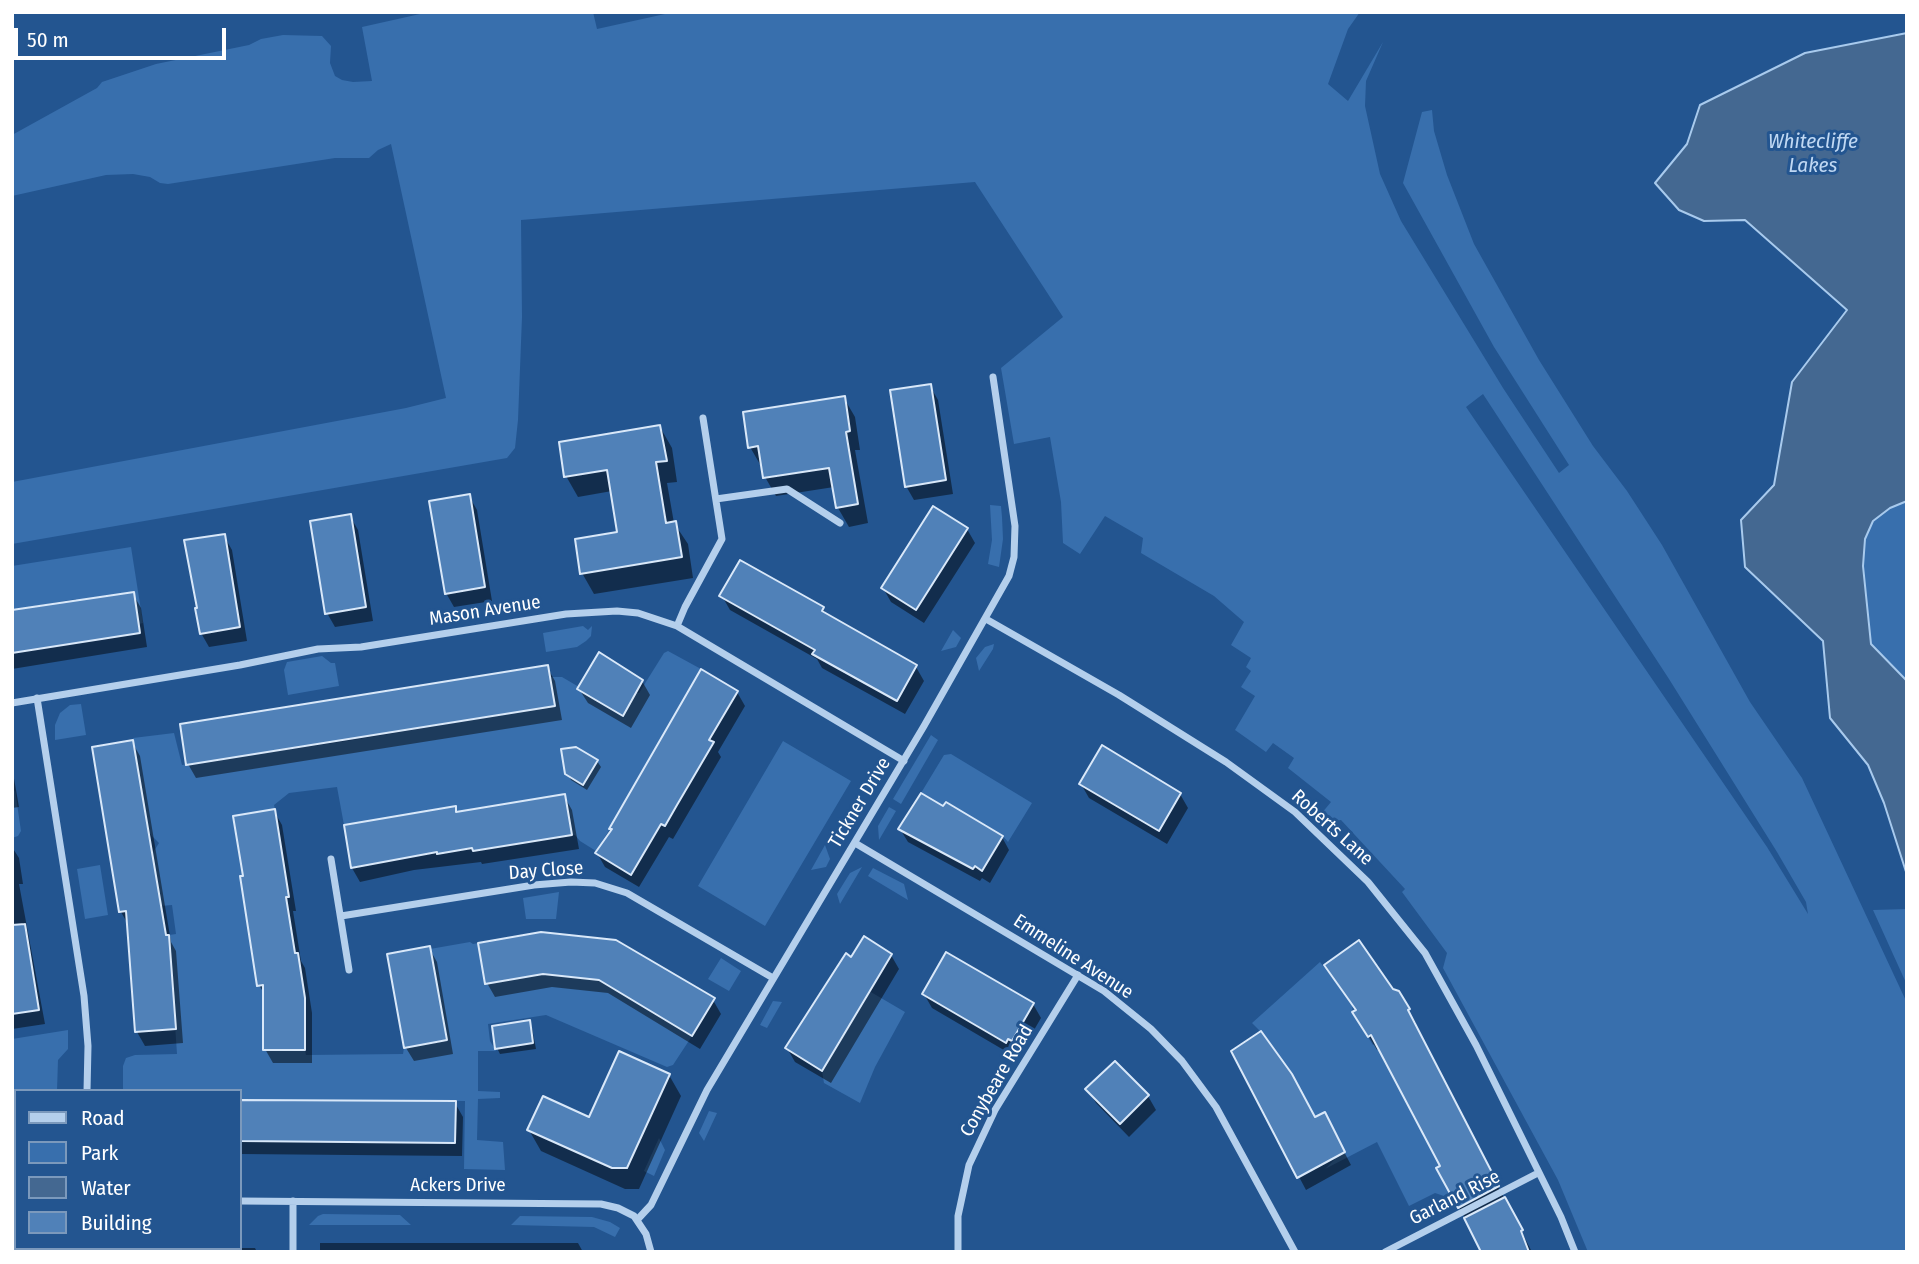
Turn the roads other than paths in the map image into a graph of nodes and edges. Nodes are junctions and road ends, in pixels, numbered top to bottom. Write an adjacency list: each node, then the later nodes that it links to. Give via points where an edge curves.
1 (992, 377): 5 (street, Tickner Drive, via 1016,534 1011,570)
2 (703, 418): 3 (street)
3 (716, 499): 4 (street, via 787,489); 6 (street, via 721,543)
4 (840, 523)
5 (986, 619): 9 (street, Tickner Drive); 17 (street, Roberts Lane, via 1226,762 1295,811 1368,882 1425,953)
6 (677, 626): 7 (street, Mason Avenue, via 627,612 566,614 361,647 307,651); 9 (street, Mason Avenue)
7 (37, 698): 8 (street, Mason Avenue); 16 (street, via 84,996)
8 (12, 703)
9 (904, 761): 10 (street, Tickner Drive)
10 (855, 844): 14 (street, Emmeline Avenue); 15 (street, Tickner Drive)
11 (331, 859): 12 (street)
12 (341, 916): 13 (street); 15 (street, Day Close, via 534,885 595,883 627,892)
13 (349, 970)
14 (1077, 975): 23 (street, Conybeare Road, via 995,1110 969,1165 958,1216); 24 (street, Emmeline Avenue, via 1139,1019 1182,1061 1227,1125)
15 (773, 978): 20 (street, Tickner Drive, via 696,1111 651,1205)
16 (87, 1089)
17 (1538, 1173): 25 (street, Garland Rise); 26 (street, Roberts Lane)
18 (242, 1200): 19 (street, Ackers Drive)
19 (293, 1201): 20 (street, Ackers Drive, via 601,1203); 21 (street)
20 (637, 1220): 22 (street)
21 (293, 1252)
22 (651, 1252)
23 (958, 1252)
24 (1294, 1252)
25 (1385, 1252)
26 (1575, 1252)

